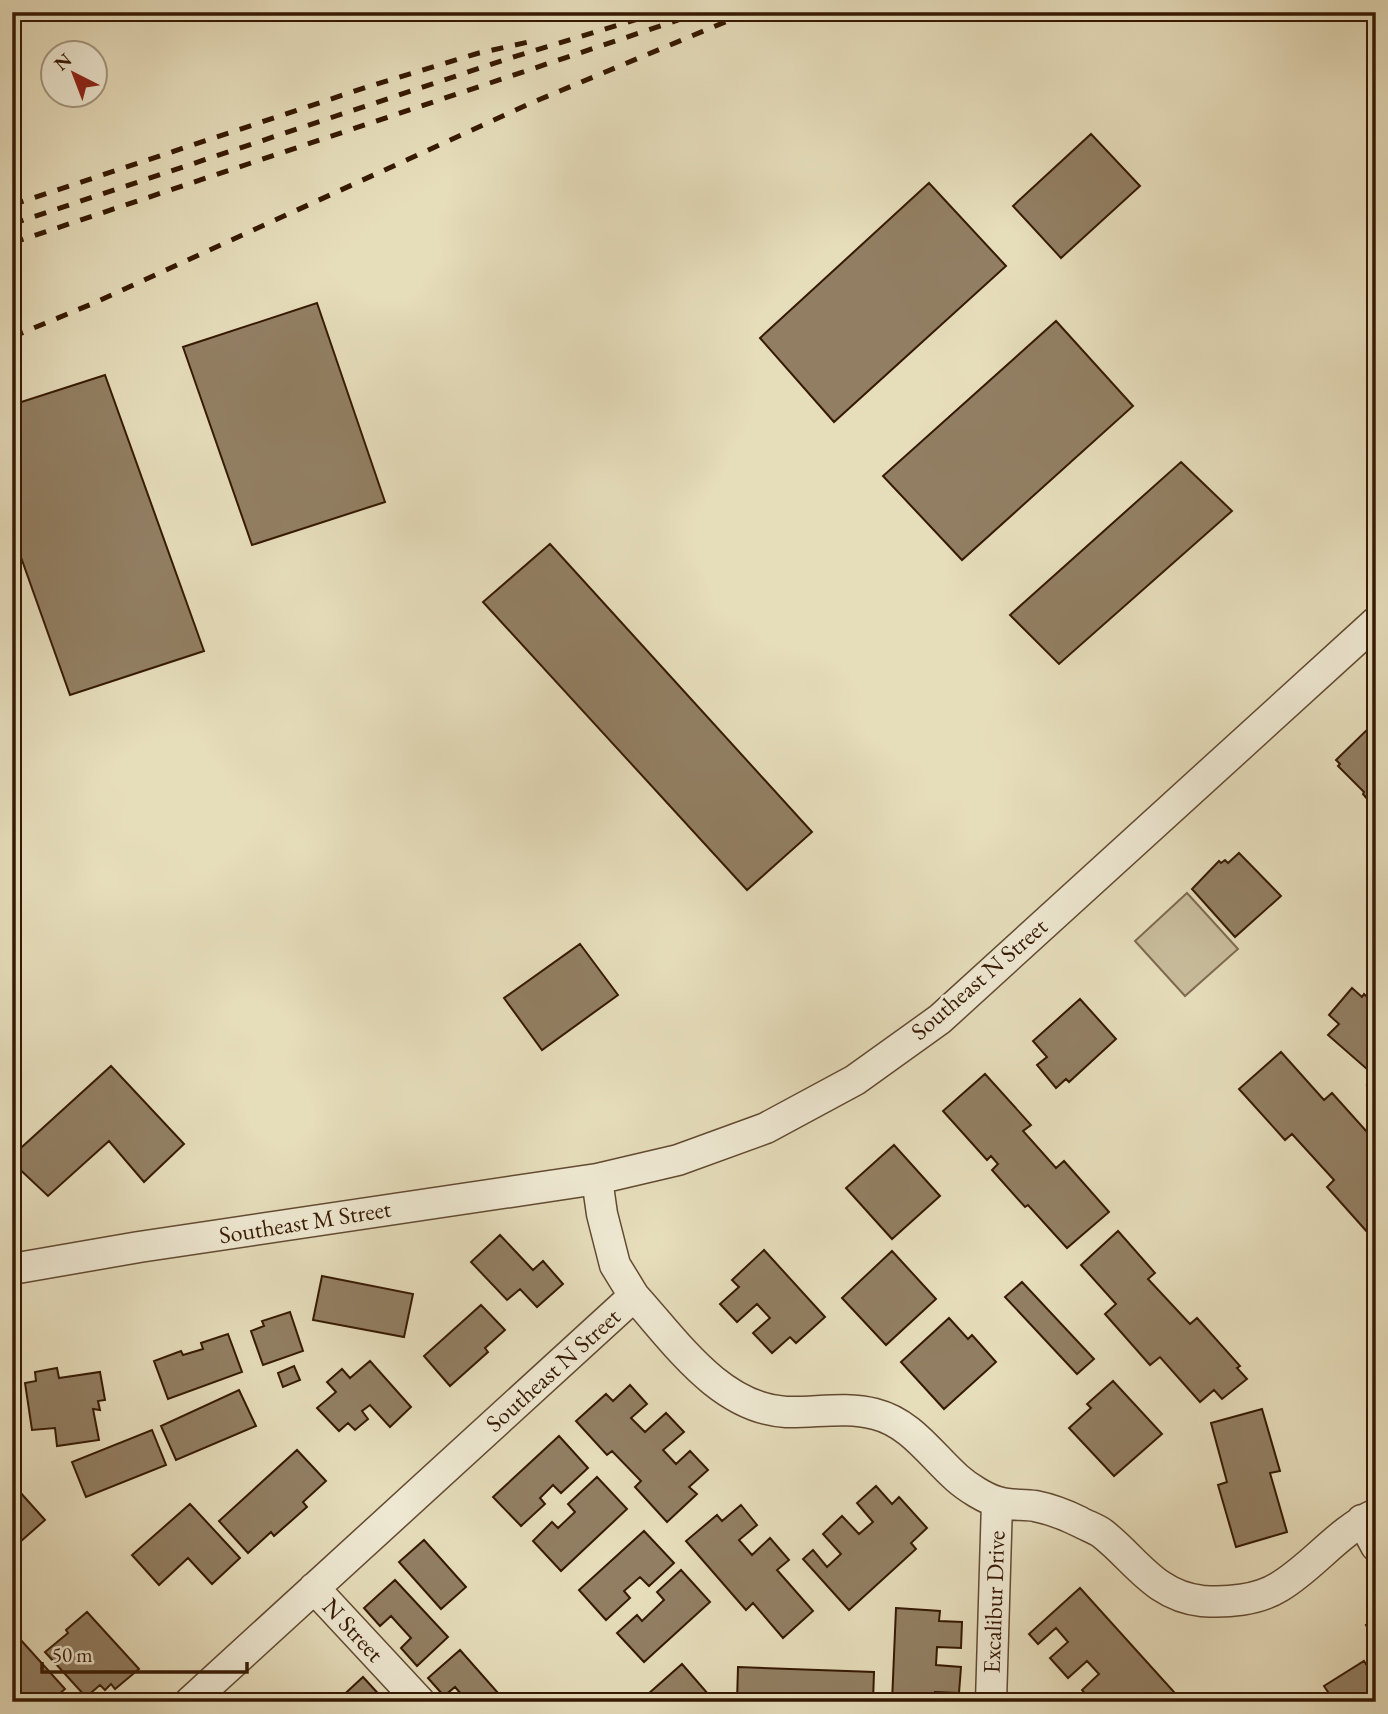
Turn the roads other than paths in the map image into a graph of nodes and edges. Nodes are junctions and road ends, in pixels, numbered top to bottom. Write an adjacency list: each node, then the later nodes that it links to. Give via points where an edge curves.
1 (1376, 622): 2 (street, Southeast N Street, via 940,1019 855,1080 766,1128 678,1160)
2 (597, 1179): 3 (street, Southeast M Street); 4 (street, Southeast N Street, via 615,1265)
3 (12, 1269)
4 (634, 1296): 5 (street, via 702,1372 731,1393 755,1406 784,1412 876,1414 902,1425 958,1479); 8 (street, Southeast N Street)
5 (997, 1502): 6 (street, via 1067,1515 1102,1533 1152,1581 1201,1601 1259,1596 1279,1587); 11 (street, Excalibur Drive)
6 (1369, 1517): 7 (street)
7 (1376, 1546)
8 (314, 1588): 9 (street, Southeast N Street); 10 (street, N Street)
9 (190, 1702)
10 (420, 1702)
11 (991, 1702)

